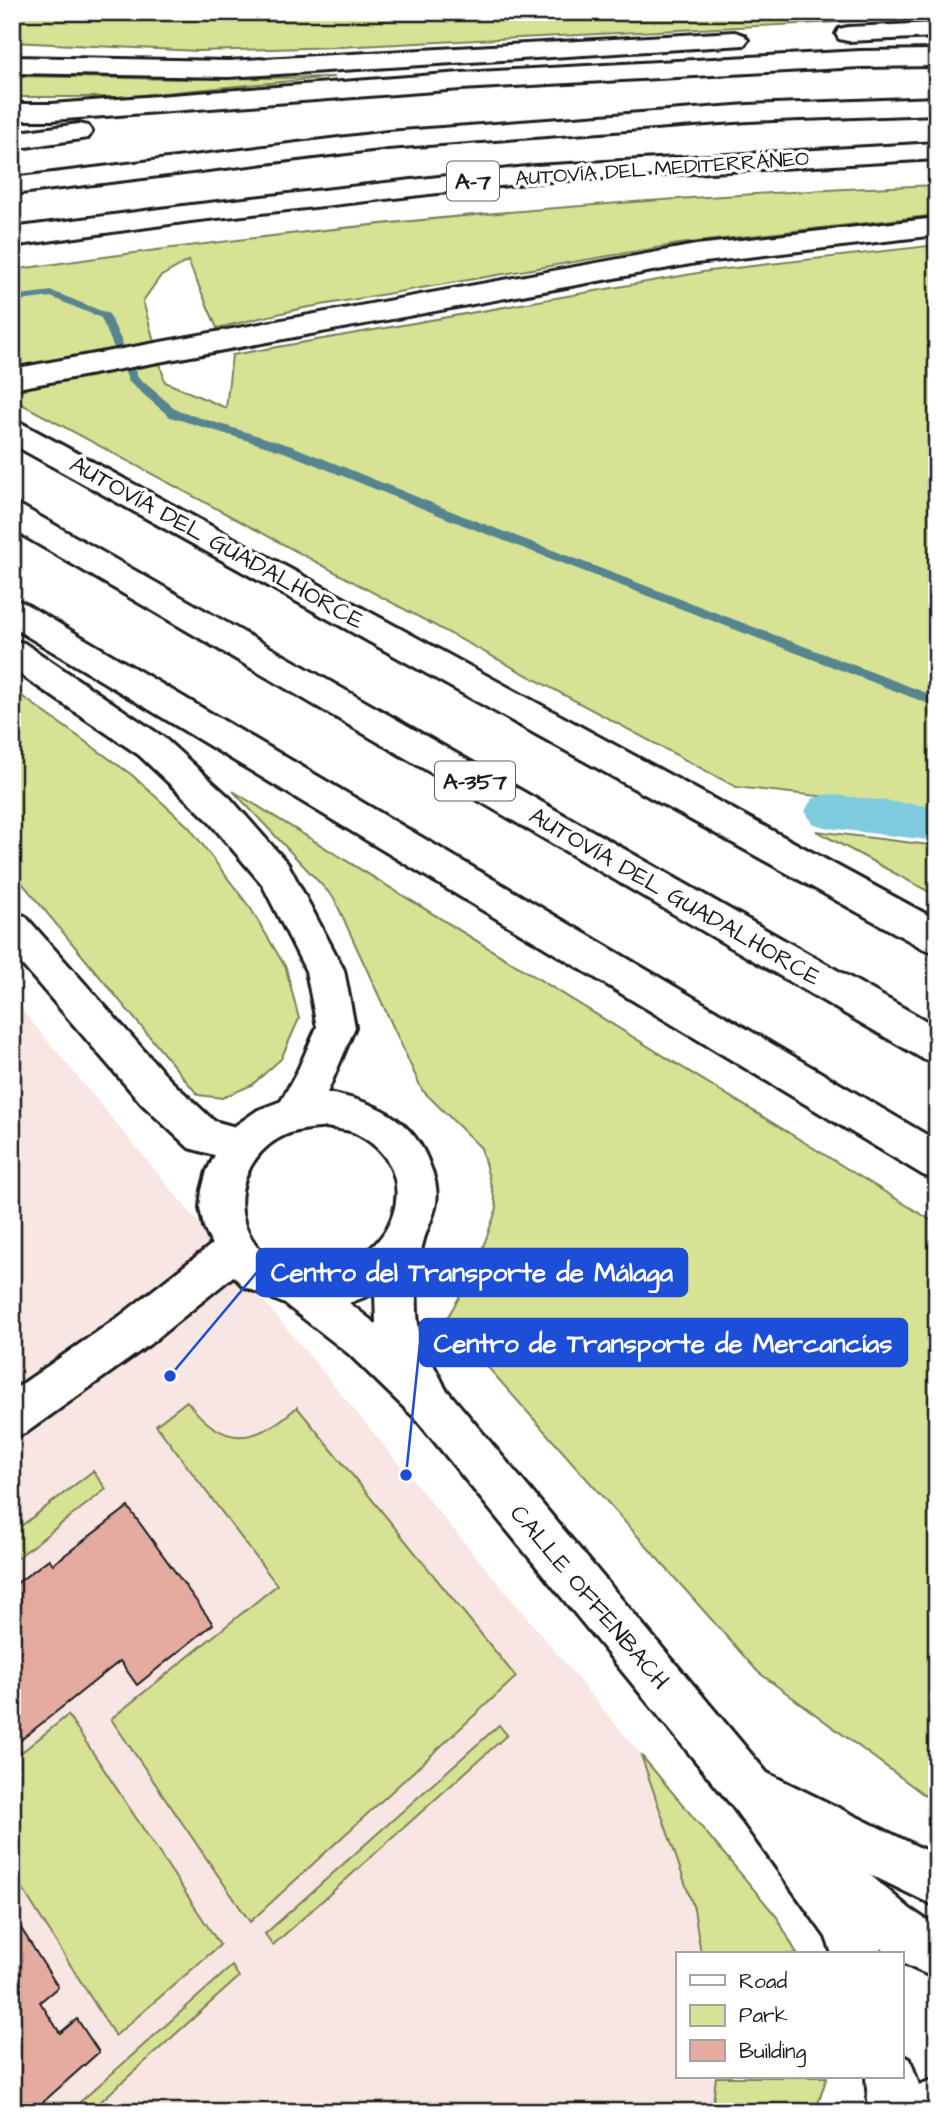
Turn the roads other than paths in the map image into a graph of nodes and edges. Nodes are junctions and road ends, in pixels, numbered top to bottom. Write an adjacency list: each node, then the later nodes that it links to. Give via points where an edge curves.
1 (937, 30): 2 (main road)
2 (827, 35)
3 (757, 38): 5 (main road, via 228,69)
4 (937, 58): 6 (main road)
5 (12, 65)
6 (603, 74): 8 (main road); 9 (main road)
7 (937, 106): 11 (main road, AUTOVÍA DEL MEDITERRÁNEO / A-7, via 748,113 388,140)
8 (12, 112)
9 (12, 141)
10 (937, 151): 13 (main road, AUTOVÍA DEL MEDITERRÁNEO / A-7, via 535,174)
11 (12, 186)
12 (937, 226): 14 (main road, via 695,254)
13 (12, 237)
14 (12, 379)
15 (12, 431): 20 (main road, AUTOVÍA DEL GUADALHORCE)
16 (12, 515): 21 (main road, AUTOVÍA DEL GUADALHORCE / A-357)
17 (12, 611): 24 (main road)
18 (12, 652): 22 (main road, via 151,746 218,808 275,874 325,970 336,1027)
19 (12, 926): 23 (main road, via 156,1092 203,1136)
20 (937, 938)
21 (937, 1048)
22 (294, 1114): 23 (main road, via 266,1126); 25 (main road, via 327,1110 359,1116 386,1132 406,1155 417,1184 415,1214)
23 (243, 1145): 26 (main road, via 226,1167 220,1197 222,1225)
24 (937, 1162)
25 (403, 1243): 27 (main road, via 383,1265 357,1281 327,1289); 28 (main road, CALLE OFFENBACH, via 396,1291 397,1327)
26 (234, 1251): 27 (main road, via 251,1268); 29 (main road, via 135,1330)
27 (296, 1288): 28 (main road, CALLE OFFENBACH, via 364,1340)
28 (431, 1404): 30 (main road, CALLE OFFENBACH)
29 (12, 1418)
30 (750, 1790): 31 (main road); 32 (main road, via 845,1922); 33 (main road, via 860,1900)
31 (937, 1882)
32 (857, 1952)
33 (937, 1954)
34 (892, 2078): 36 (main road)
35 (937, 2104): 37 (main road)
36 (895, 2112)
37 (932, 2112)

